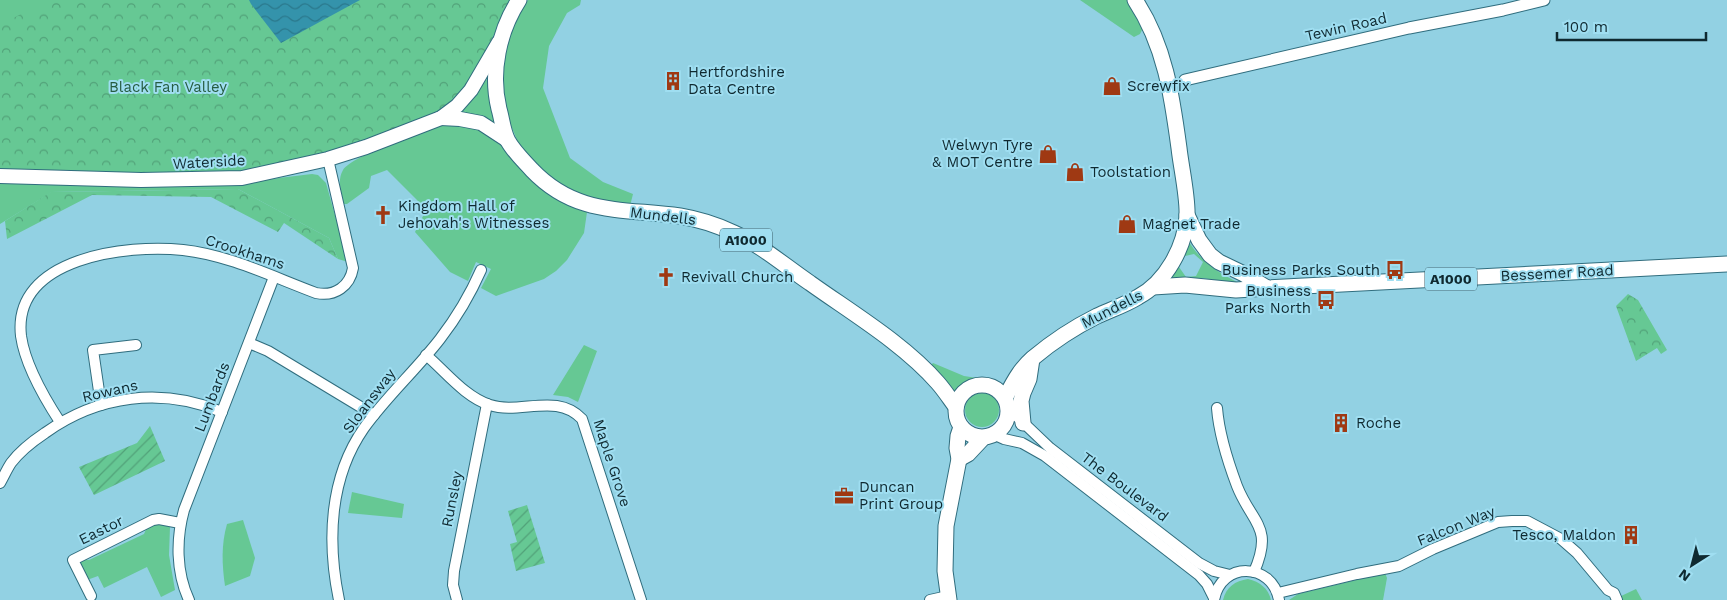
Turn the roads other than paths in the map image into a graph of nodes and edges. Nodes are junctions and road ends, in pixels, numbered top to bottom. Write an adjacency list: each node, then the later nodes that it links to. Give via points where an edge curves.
1 (519, 0): 4 (main road, Mundells / A1000)
2 (1135, 0): 5 (main road, Mundells / A1000, via 1154,34)
3 (1544, 0): 6 (street, Tewin Road)
4 (501, 39): 8 (main road, Waterside, via 471,90); 9 (main road, Mundells / A1000, via 495,84)
5 (1167, 71): 6 (street); 7 (main road, Mundells / A1000)
6 (1185, 80): 7 (street)
7 (1173, 99): 12 (main road, Mundells / A1000)
8 (441, 118): 9 (main road, Waterside, via 481,123); 10 (main road, Waterside)
9 (507, 140): 25 (main road, Mundells / A1000, via 547,185 569,198 628,212 682,216 736,234 902,350 938,384)
10 (328, 159): 11 (main road, Waterside, via 242,178 141,180); 15 (street, Crookhams, via 354,268 352,274 346,285 328,294 316,293)
11 (0, 176)
12 (1187, 215): 16 (main road, Mundells / A1000, via 1180,248); 17 (main road, A1000, via 1210,255)
13 (1727, 264): 17 (main road, Bessemer Road / A1000)
14 (481, 270): 20 (street, Sloansway, via 460,311)
15 (274, 277): 18 (street, Lumbards); 29 (street, Crookhams, via 203,253 154,248 83,258 48,276 26,302 21,336 28,360)
16 (1153, 287): 17 (main road, Bessemer Road / A1000); 21 (main road, Mundells / A1000, via 1072,330)
17 (1267, 288)
18 (249, 343): 27 (street, Lumbards); 28 (street, via 268,351)
19 (136, 345): 24 (street, via 93,350)
20 (426, 355): 23 (street, Maple Grove, via 468,393); 28 (street, Sloansway)
21 (1032, 359): 22 (main road, Mundells / A1000, via 1020,371); 30 (main road, via 1021,401)
22 (1007, 403): 25 (main road, via 991,386 976,385 959,397); 30 (street, The Boulevard); 32 (main road, A1000, via 1006,424)
23 (487, 404): 44 (street, Runsley, via 454,571); 45 (street, Maple Grove, via 506,408 565,407 582,419)
24 (101, 405): 27 (street, Rowans, via 158,397 196,402); 29 (street, Rowans)
25 (956, 407): 31 (main road, A1000)
26 (1217, 408): 36 (street, via 1218,424 1237,486 1259,524 1261,555)
27 (222, 412): 35 (street, Lumbards)
28 (374, 415): 43 (street, Sloansway, via 356,442 338,488 331,549)
29 (60, 422): 34 (street, Rowans, via 22,451)
30 (1023, 423): 37 (street, The Boulevard, via 1050,448 1199,563 1214,572)
31 (961, 427): 32 (main road, via 973,436); 33 (main road, A1000, via 957,448)
32 (989, 436): 33 (main road, A1000); 41 (street, The Boulevard, via 1022,443 1045,456 1199,574)
33 (959, 459): 40 (main road, A1000, via 946,526)
34 (0, 483)
35 (180, 524): 38 (street, Eastor, via 153,520 73,560); 42 (street, Lumbards, via 180,571)
36 (1254, 572): 37 (street); 39 (street, via 1274,584)
37 (1230, 575): 41 (street, via 1217,589)
38 (91, 596)
39 (1279, 597): 47 (street, Falcon Way, via 1357,574 1398,566 1498,522 1512,521 1527,522 1561,538)
40 (948, 598): 46 (street)
41 (1214, 599)
42 (190, 600)
43 (339, 600)
44 (457, 600)
45 (641, 600)
46 (930, 600)
47 (1617, 600)

